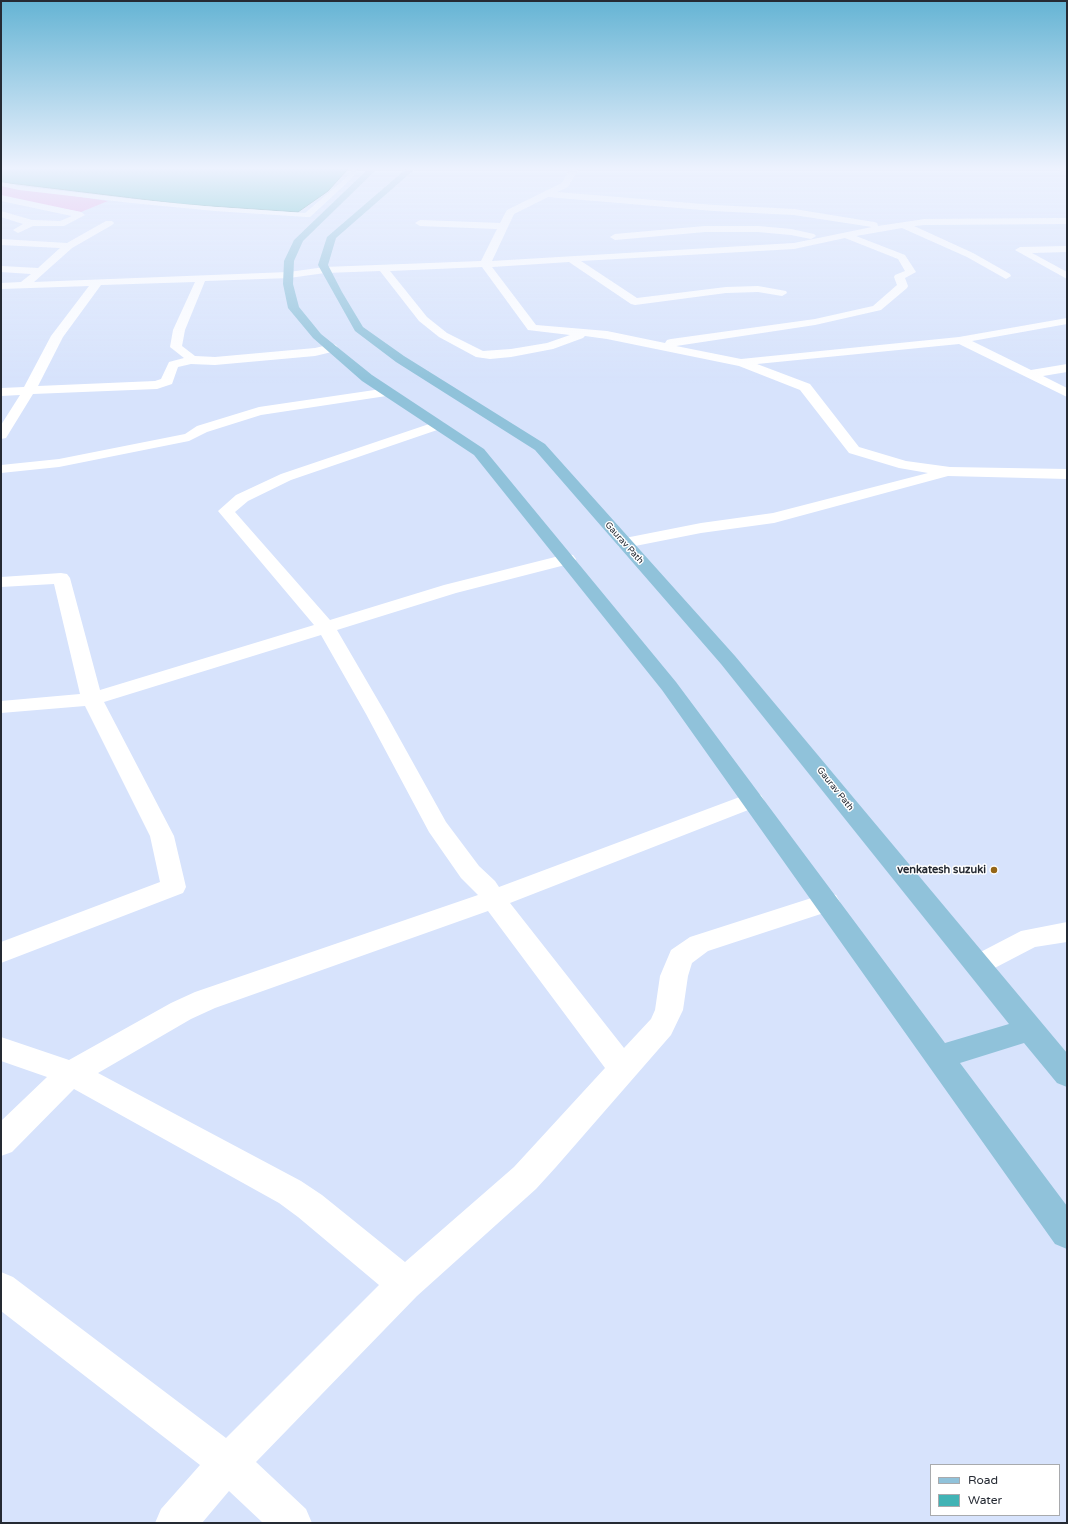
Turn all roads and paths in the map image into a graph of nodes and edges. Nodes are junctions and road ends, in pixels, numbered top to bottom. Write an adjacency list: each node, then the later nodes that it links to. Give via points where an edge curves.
1 (79, 240): 9 (street)
2 (299, 240): 19 (main road, via 289,261)
3 (331, 240): 17 (main road, via 323,265)
4 (496, 240): 14 (street)
5 (821, 240): 12 (street, via 794,246)
6 (858, 240): 30 (street, via 902,257 911,272 898,277 903,286 876,308 815,322)
7 (937, 240): 20 (street, via 970,255)
8 (1, 242): 9 (street)
9 (69, 246): 18 (street)
10 (1067, 249): 21 (street, via 1020,250)
11 (598, 250): 12 (street)
12 (589, 258): 13 (street)
13 (571, 259): 14 (street); 26 (street, via 635,302 726,290 758,289)
14 (485, 264): 15 (street); 28 (street, via 532,328)
15 (383, 268): 17 (street); 28 (street, via 423,319 443,335 480,354 512,353 548,346)
16 (1, 269): 18 (street)
17 (325, 270): 19 (street); 45 (main road, Gaurav Path, via 359,329 400,359 540,447)
18 (40, 271): 25 (street)
19 (288, 275): 22 (street); 31 (main road, via 294,308 317,336)
20 (1006, 276)
21 (1067, 276)
22 (201, 279): 23 (street); 32 (street, via 179,330 176,346)
23 (97, 283): 25 (street); 37 (street, via 57,336)
24 (1, 286): 25 (street)
25 (23, 286)
26 (782, 293)
27 (1067, 321): 29 (street)
28 (588, 333): 30 (street)
29 (961, 340): 33 (street); 35 (street)
30 (656, 345): 33 (street)
31 (332, 348): 32 (street, via 315,352 215,361); 38 (main road)
32 (191, 360): 37 (street, via 173,365 167,381 157,385)
33 (742, 363): 43 (street, via 805,387 854,450 904,465)
34 (1067, 368): 35 (street)
35 (1031, 374): 39 (street)
36 (1, 392): 37 (street)
37 (28, 392): 41 (street)
38 (388, 392): 40 (main road); 42 (street, via 259,411 202,429 189,437 59,463)
39 (1067, 393)
40 (438, 425): 46 (main road, via 479,452); 48 (street, via 286,477 242,498 226,511)
41 (1, 435)
42 (1, 469)
43 (950, 472): 44 (street); 45 (street, via 774,518 701,528)
44 (1067, 474)
45 (624, 543): 56 (main road, Gaurav Path, via 728,660)
46 (566, 559): 48 (street, via 450,589); 51 (main road, via 669,686)
47 (1, 582): 49 (street, via 61,578)
48 (325, 626): 49 (street); 52 (street, via 437,826)
49 (92, 699): 50 (street); 55 (street, via 162,836 174,888)
50 (1, 707)
51 (753, 800): 52 (street); 53 (main road)
52 (493, 899): 60 (street); 61 (street, via 205,1000)
53 (827, 902): 59 (main road); 60 (street, via 699,944 680,957 674,976 669,1010 661,1027)
54 (1067, 932): 56 (street, via 1030,938)
55 (1, 953)
56 (978, 965): 57 (main road, Gaurav Path)
57 (1030, 1028): 59 (main road); 62 (main road, Gaurav Path)
58 (1, 1049): 61 (street)
59 (940, 1057): 64 (main road)
60 (623, 1069): 65 (street, via 524,1178)
61 (71, 1072): 63 (street); 65 (street, via 290,1192)
62 (1067, 1074)
63 (1, 1142)
64 (1067, 1233)
65 (405, 1284): 67 (street)
66 (1, 1289): 67 (street)
67 (228, 1463): 68 (street); 69 (street)
68 (175, 1523)
69 (292, 1523)

